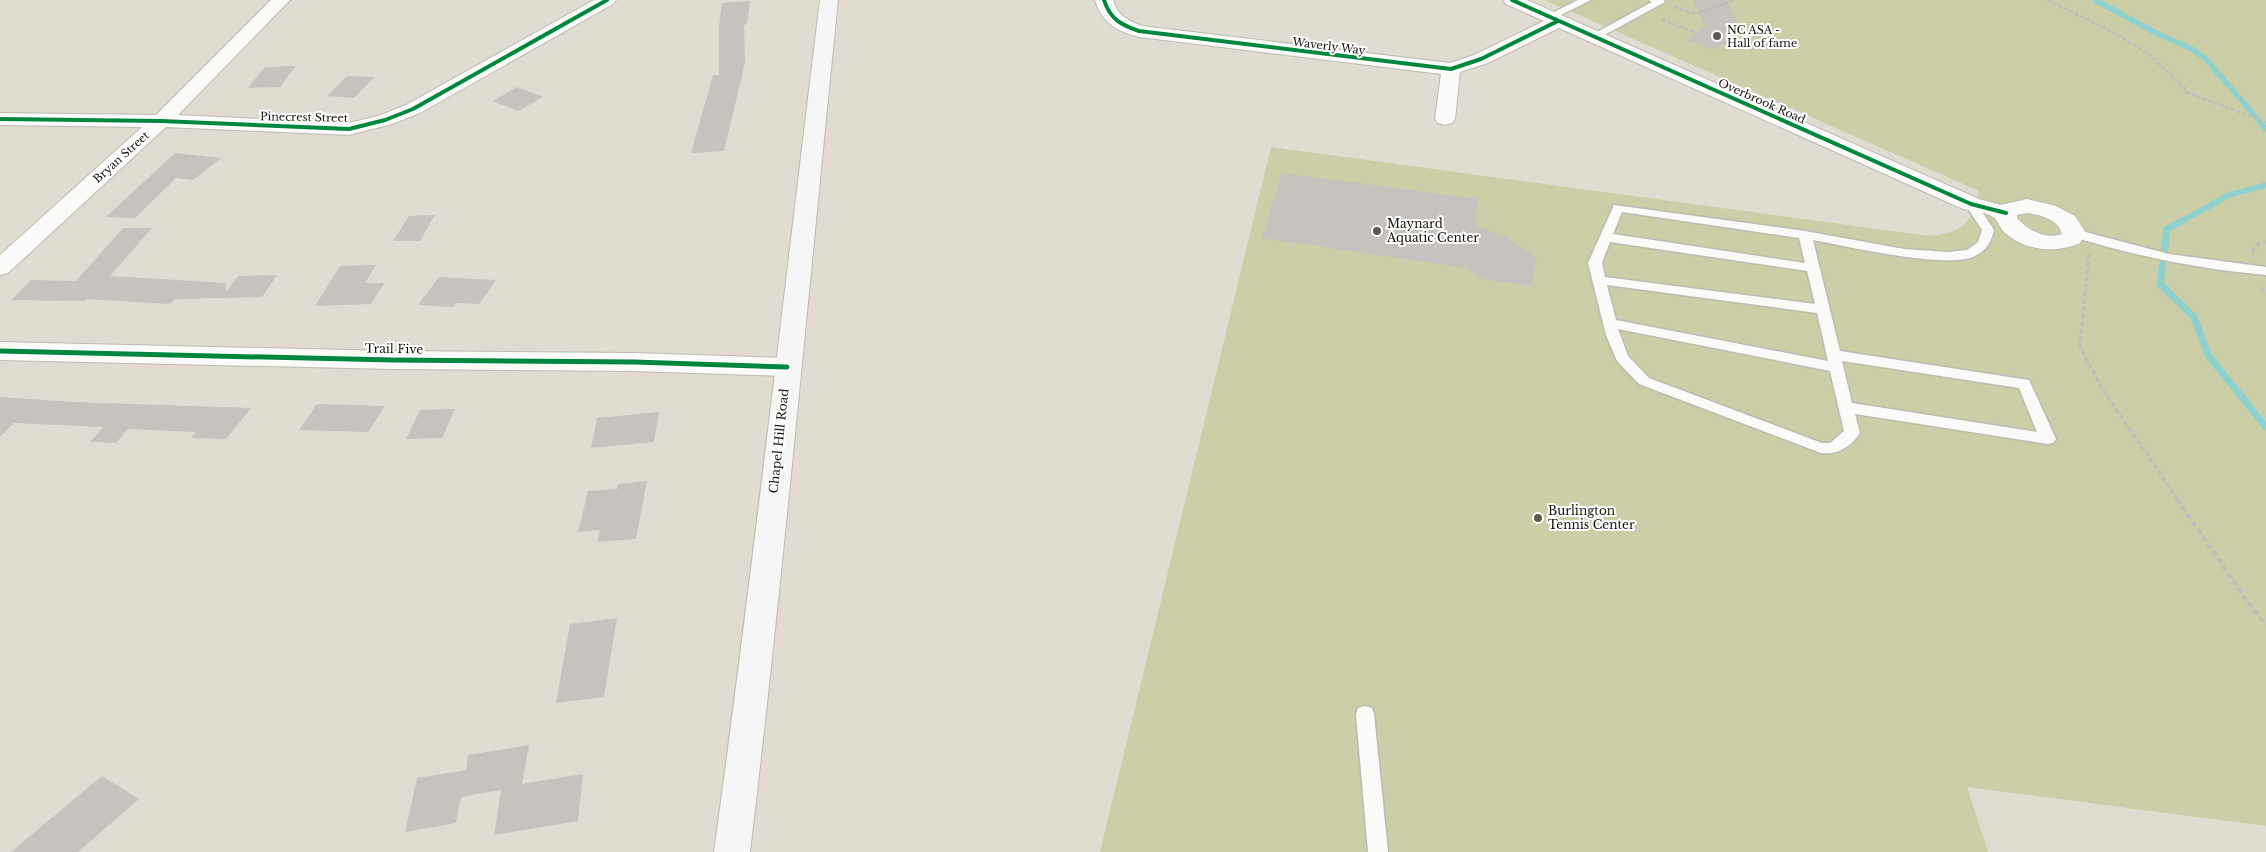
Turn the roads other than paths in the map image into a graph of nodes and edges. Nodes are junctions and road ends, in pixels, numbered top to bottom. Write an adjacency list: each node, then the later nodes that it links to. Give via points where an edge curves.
1 (281, 0): 13 (street, Bryan Street)
2 (607, 0): 13 (street, Pinecrest Street, via 413,109 369,125 330,130)
3 (829, 0): 27 (main road, Chapel Hill Road)
4 (1104, 0): 10 (street, Waverly Way, via 1114,21 1139,31)
5 (1512, 0): 8 (street, Overbrook Road)
6 (1586, 0): 8 (lane)
7 (1657, 1): 9 (lane)
8 (1554, 19): 9 (street, Overbrook Road); 10 (street, Waverly Way, via 1481,58)
9 (1593, 37): 14 (street, Overbrook Road)
10 (1451, 69): 12 (street)
11 (0, 119): 13 (street, Pinecrest Street)
12 (1445, 119)
13 (161, 121): 19 (street, Bryan Street)
14 (1971, 204): 15 (street, Overbrook Road); 16 (lane, via 1988,230 1984,244 1970,254 1904,253)
15 (2006, 213): 17 (street, Overbrook Road, via 2017,207 2044,210 2067,222); 17 (street, via 2015,230 2036,240 2058,243)
16 (1805, 235): 18 (lane, via 1618,208); 20 (lane)
17 (2082, 236): 21 (lane, via 2188,261)
18 (1605, 237): 20 (lane); 22 (lane, via 1595,263)
19 (0, 268)
20 (1813, 268): 23 (lane)
21 (2266, 271)
22 (1599, 280): 23 (lane); 24 (lane)
23 (1822, 309): 26 (lane)
24 (1610, 323): 26 (lane); 28 (lane, via 1622,358 1644,381 1821,448 1833,449 1852,433)
25 (0, 351): 27 (street, Trail Five)
26 (1835, 361): 28 (lane); 28 (lane, via 2024,384 2048,439)
27 (787, 367): 30 (main road, Chapel Hill Road, via 760,633)
28 (1845, 407)
29 (1365, 714): 31 (lane)
30 (732, 852)
31 (1378, 852)

